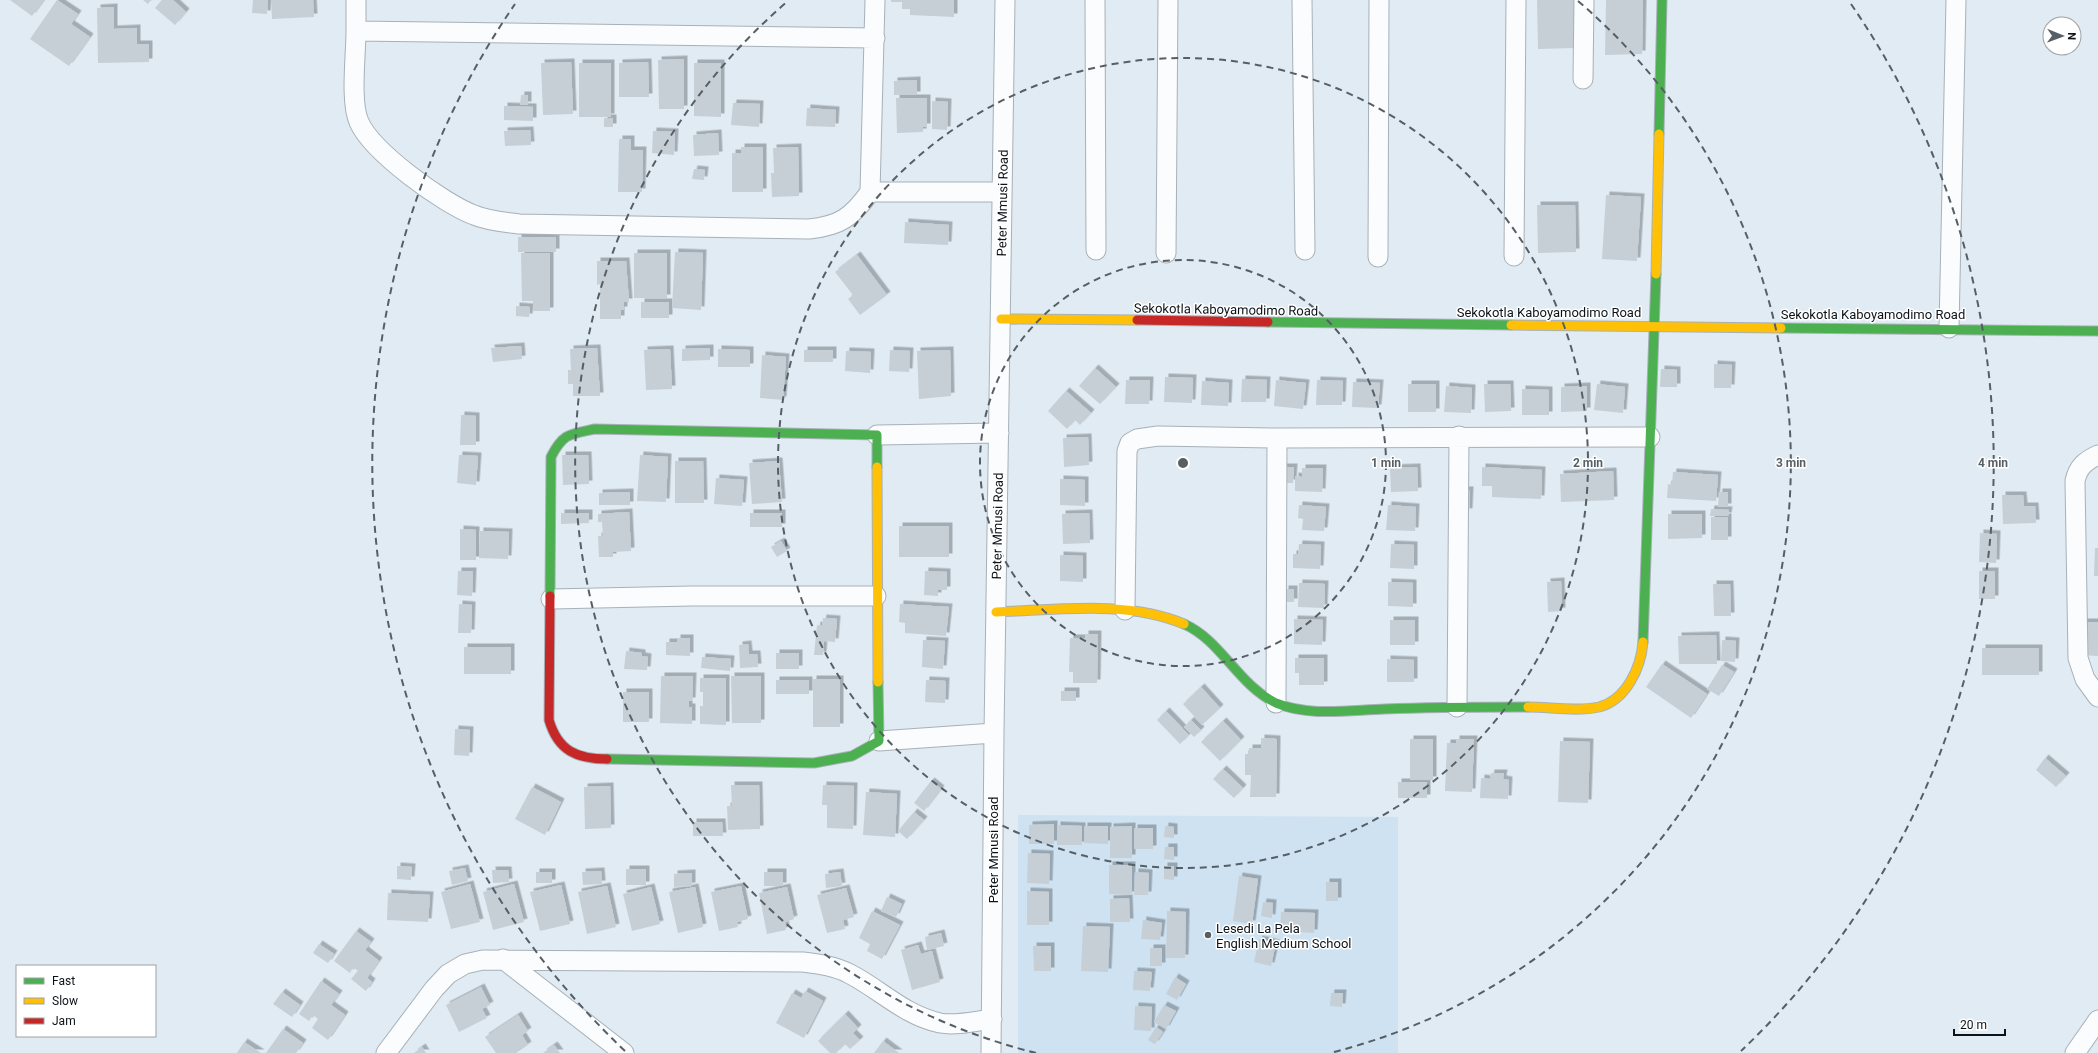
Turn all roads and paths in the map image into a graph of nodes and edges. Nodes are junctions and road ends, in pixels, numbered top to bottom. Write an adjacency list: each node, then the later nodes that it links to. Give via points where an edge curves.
1 (356, 0): 12 (street)
2 (875, 0): 13 (street)
3 (1005, 0): 16 (street, Peter Mmusi Road)
4 (1095, 0): 17 (street)
5 (1168, 0): 19 (street)
6 (1302, 0): 18 (street)
7 (1379, 0): 21 (street)
8 (1516, 0): 20 (street)
9 (1584, 0): 14 (street)
10 (1662, 0): 23 (street)
11 (1956, 0): 24 (street)
12 (356, 32): 13 (street); 15 (street, via 355,105 359,122 366,134 390,160 450,202 475,216 518,224 809,229 838,223 860,205)
13 (875, 38): 15 (street)
14 (1583, 79)
15 (870, 192): 16 (street)
16 (1002, 192): 22 (street, Peter Mmusi Road)
17 (1096, 250)
18 (1305, 250)
19 (1166, 253)
20 (1514, 256)
21 (1378, 257)
22 (1001, 319): 23 (street, Sekokotla Kaboyamodimo Road); 26 (street, Peter Mmusi Road)
23 (1655, 326): 24 (street, Sekokotla Kaboyamodimo Road); 29 (street)
24 (1949, 328): 25 (street, Sekokotla Kaboyamodimo Road)
25 (2098, 331)
26 (999, 433): 27 (street); 35 (street, Peter Mmusi Road)
27 (877, 435): 32 (street); 33 (street, via 595,429 559,441 551,457)
28 (1459, 436): 29 (street); 30 (street); 38 (street)
29 (1650, 437): 38 (street, via 1643,644 1641,660 1630,685 1622,695 1599,707)
30 (1276, 438): 34 (street, via 1158,436 1137,439 1130,443 1127,451); 37 (street)
31 (2098, 455): 36 (street, via 2084,463 2075,481 2078,658 2085,680)
32 (876, 596): 33 (street); 40 (street)
33 (551, 599): 40 (street, via 549,720 551,730 558,741 578,755 588,759 821,762 850,758 866,751)
34 (1125, 610): 35 (street); 37 (street, via 1172,619 1193,629 1212,643 1251,686)
35 (996, 612): 39 (street, Peter Mmusi Road)
36 (2098, 697)
37 (1276, 703): 38 (street, via 1305,710)
38 (1457, 707)
39 (994, 733): 40 (street); 42 (street, Peter Mmusi Road)
40 (879, 741)
41 (503, 959): 42 (street, via 803,962 836,968 851,974 902,1009 923,1018 942,1023); 44 (street, via 465,964 448,974); 45 (street)
42 (992, 1019): 46 (street, Peter Mmusi Road)
43 (2098, 1020): 47 (street)
44 (386, 1053)
45 (624, 1053)
46 (992, 1053)
47 (2076, 1053)

